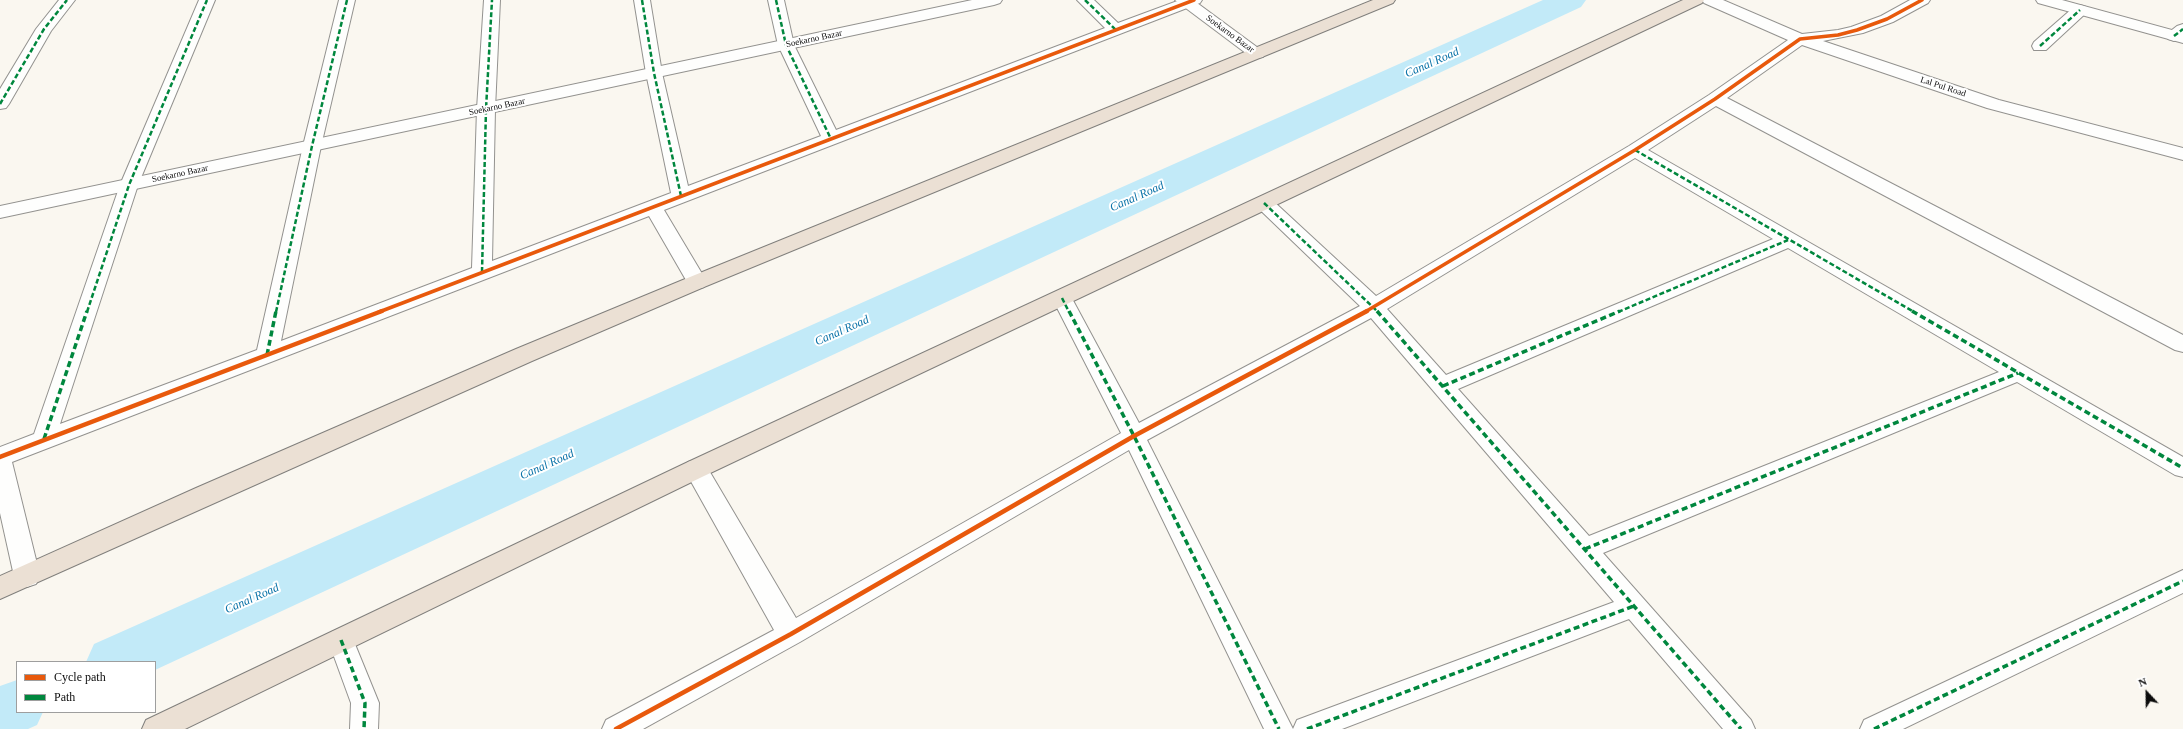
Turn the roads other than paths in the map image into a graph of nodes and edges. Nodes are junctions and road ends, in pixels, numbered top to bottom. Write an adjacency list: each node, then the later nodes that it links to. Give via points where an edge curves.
1 (68, 0): 24 (street, via 44,29)
2 (208, 0): 30 (street)
3 (347, 0): 27 (street)
4 (492, 0): 25 (street)
5 (642, 0): 22 (street)
6 (776, 0): 19 (street)
7 (994, 0): 19 (street, Soekarno Bazar)
8 (1085, 0): 16 (street)
9 (1387, 0): 21 (highway)
10 (1696, 0): 32 (highway)
11 (1710, 0): 18 (street, Lal Pul Road)
12 (1922, 0): 18 (street, via 1887,19 1857,30 1838,36)
13 (2044, 0): 15 (street)
14 (1188, 1): 16 (street); 21 (street, Soekarno Bazar)
15 (2080, 10): 17 (street); 20 (street)
16 (1116, 30): 26 (street)
17 (2180, 34)
18 (1800, 40): 23 (street); 29 (street, Lal Pul Road, via 1993,104)
19 (786, 45): 22 (street, Soekarno Bazar); 26 (street)
20 (2040, 46)
21 (1257, 53): 37 (highway)
22 (654, 73): 25 (street, Soekarno Bazar); 31 (street)
23 (1716, 99): 28 (street); 40 (street)
24 (0, 104)
25 (486, 109): 27 (street, Soekarno Bazar); 36 (street)
26 (831, 139): 31 (street)
27 (312, 146): 30 (street, Soekarno Bazar); 41 (street)
28 (1635, 150): 35 (street); 39 (street)
29 (2183, 154)
30 (129, 185): 34 (street, Soekarno Bazar); 45 (street)
31 (681, 196): 33 (street)
32 (1264, 203): 38 (highway); 39 (street)
33 (653, 207): 36 (street); 37 (street)
34 (0, 212)
35 (1788, 240): 42 (street); 43 (street)
36 (482, 272): 41 (street)
37 (697, 282): 51 (highway, via 524,355)
38 (1062, 298): 44 (street); 49 (highway)
39 (1374, 307): 43 (street); 44 (street)
40 (2183, 344)
41 (267, 355): 45 (street)
42 (2018, 373): 48 (street); 50 (street)
43 (1443, 386): 50 (street)
44 (1134, 436): 55 (street); 60 (street)
45 (44, 439): 46 (street)
46 (0, 456)
47 (0, 460): 51 (street)
48 (2183, 468)
49 (696, 469): 55 (street); 56 (highway)
50 (1585, 549): 54 (street)
51 (27, 576): 53 (highway)
52 (2181, 584): 63 (street)
53 (0, 588)
54 (1634, 606): 61 (street); 62 (street)
55 (791, 634): 59 (street)
56 (341, 640): 57 (highway); 58 (street, via 366,703)
57 (156, 729)
58 (364, 729)
59 (616, 729)
60 (1279, 729)
61 (1307, 729)
62 (1741, 729)
63 (1874, 729)

